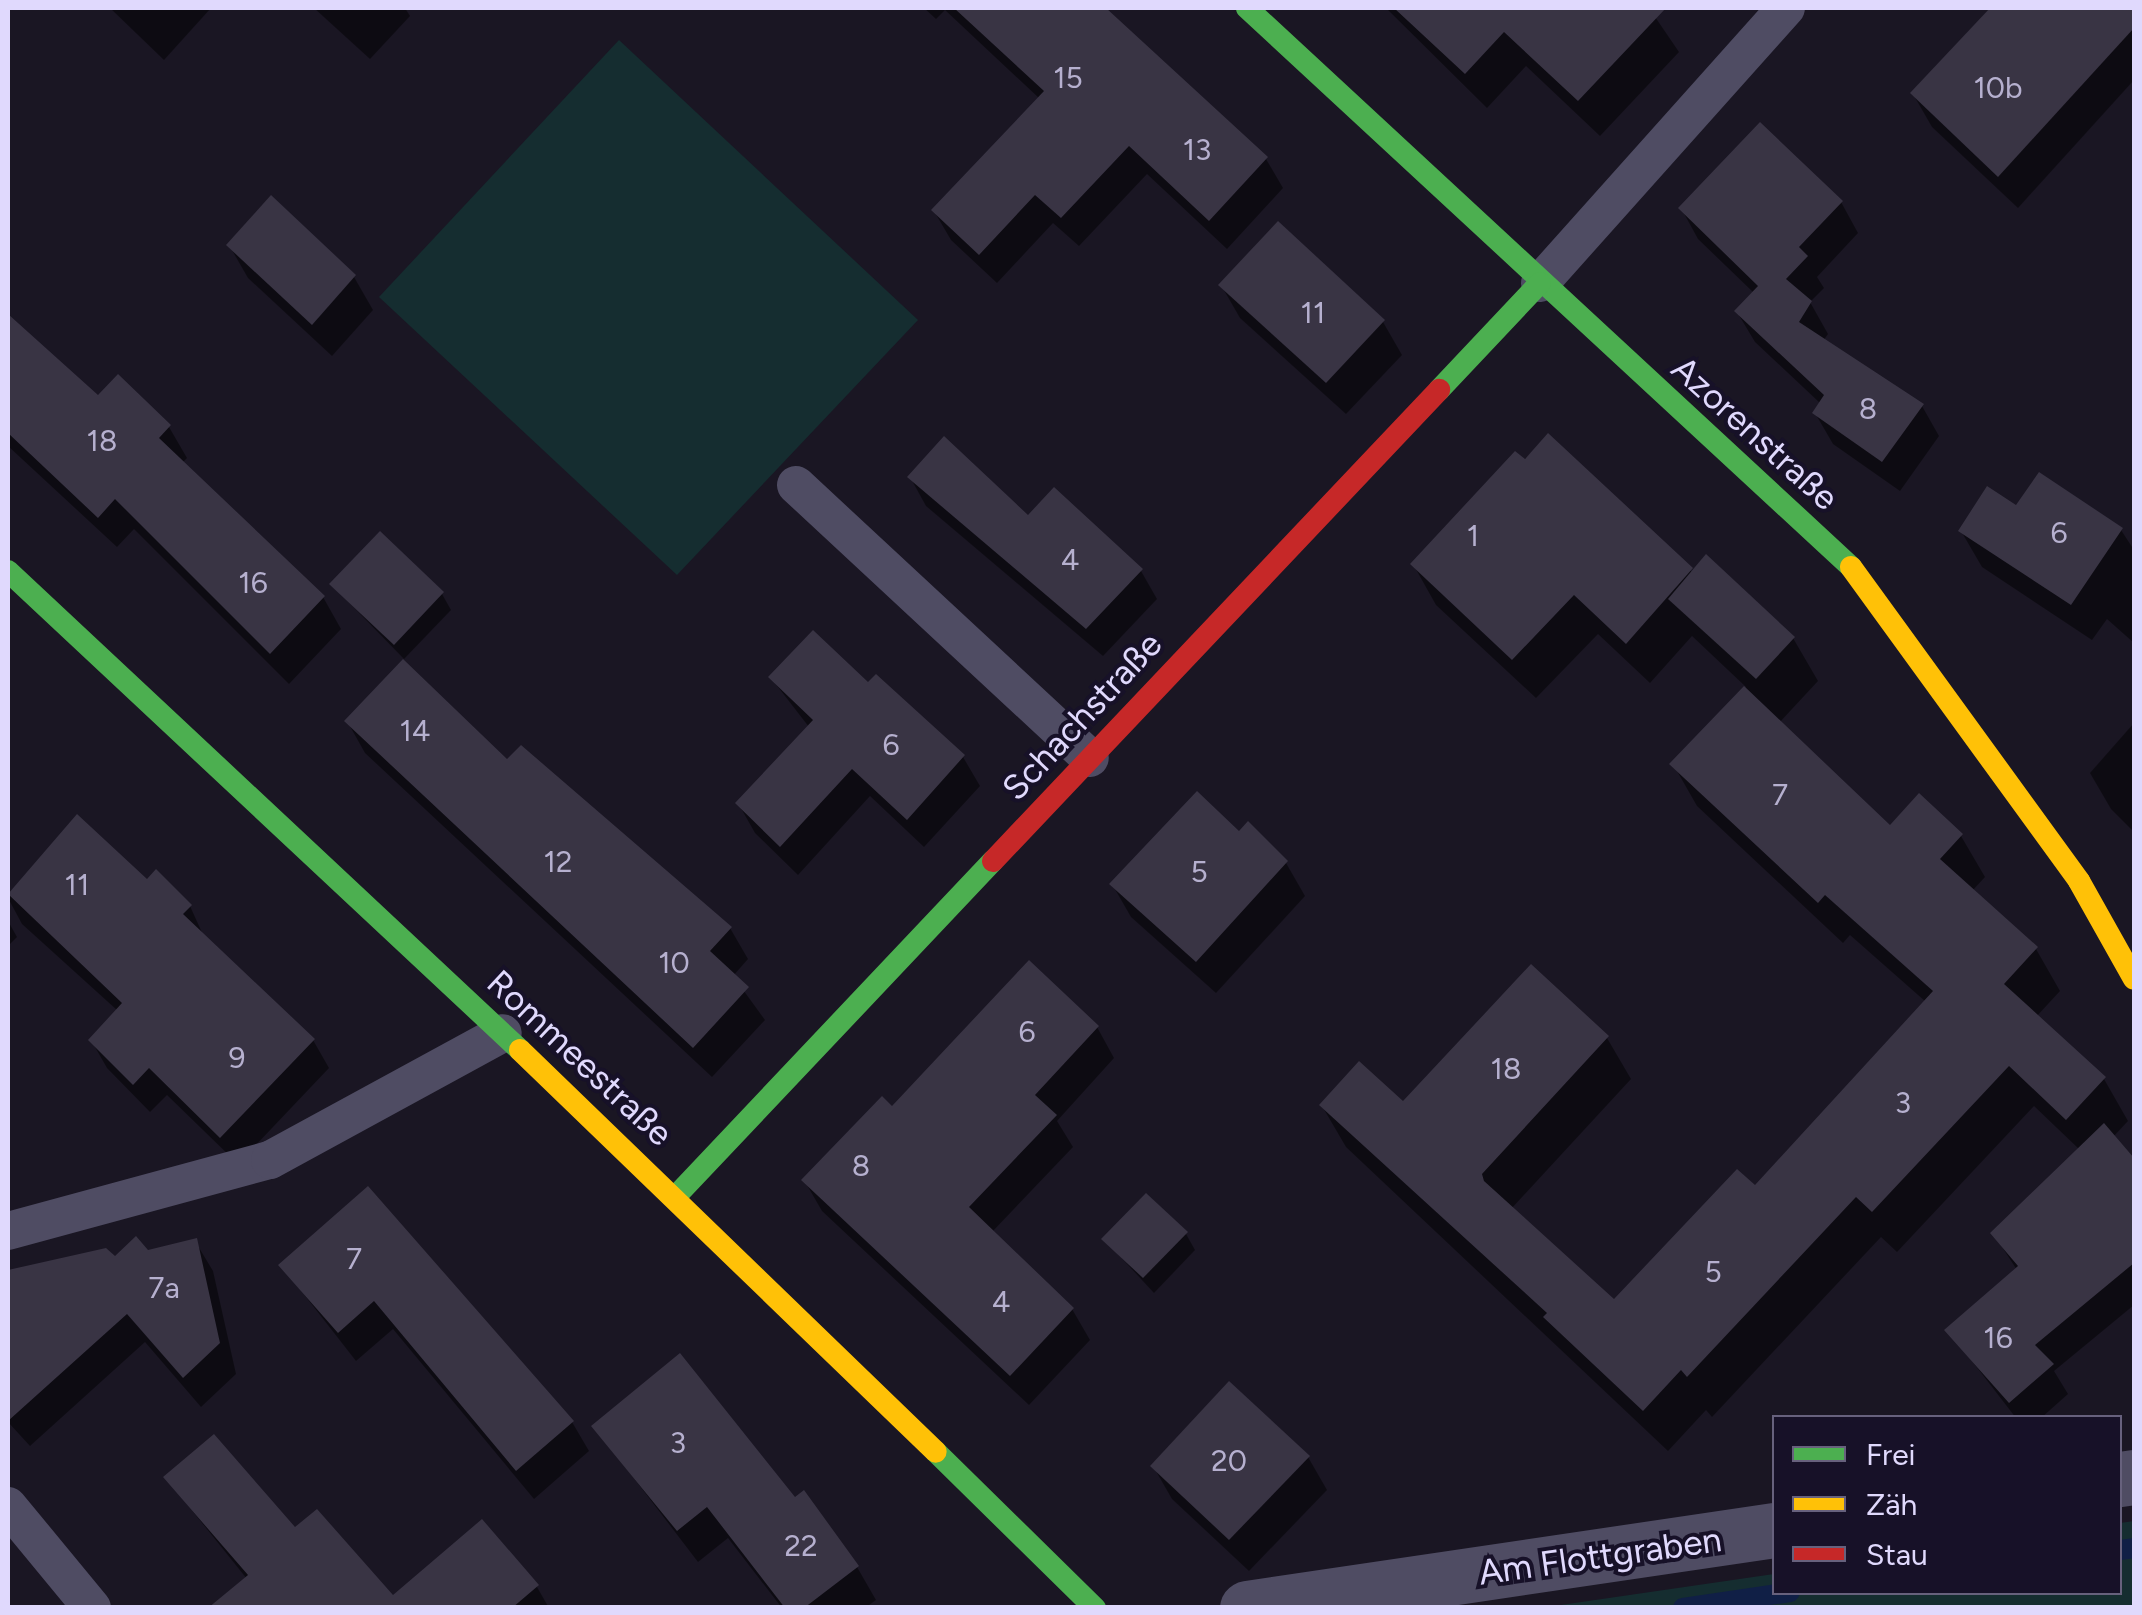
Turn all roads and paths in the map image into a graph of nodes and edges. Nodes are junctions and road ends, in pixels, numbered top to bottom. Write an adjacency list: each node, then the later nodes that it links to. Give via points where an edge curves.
1 (1247, 8): 3 (street, Azorenstraße)
2 (1786, 8): 3 (lane)
3 (1540, 284): 6 (street, Schachstraße); 7 (street, Azorenstraße, via 1867,582 2079,881)
4 (796, 486): 6 (lane)
5 (8, 571): 8 (street, Rommeestraße)
6 (1090, 758): 9 (street, Schachstraße)
7 (2134, 978)
8 (502, 1033): 9 (street, Rommeestraße); 10 (lane, via 270,1160)
9 (676, 1196): 14 (street, Rommeestraße)
10 (8, 1231)
11 (8, 1506): 13 (lane)
12 (1772, 1530): 15 (street, Am Flottgraben)
13 (92, 1608)
14 (1095, 1608)
15 (1247, 1608)

